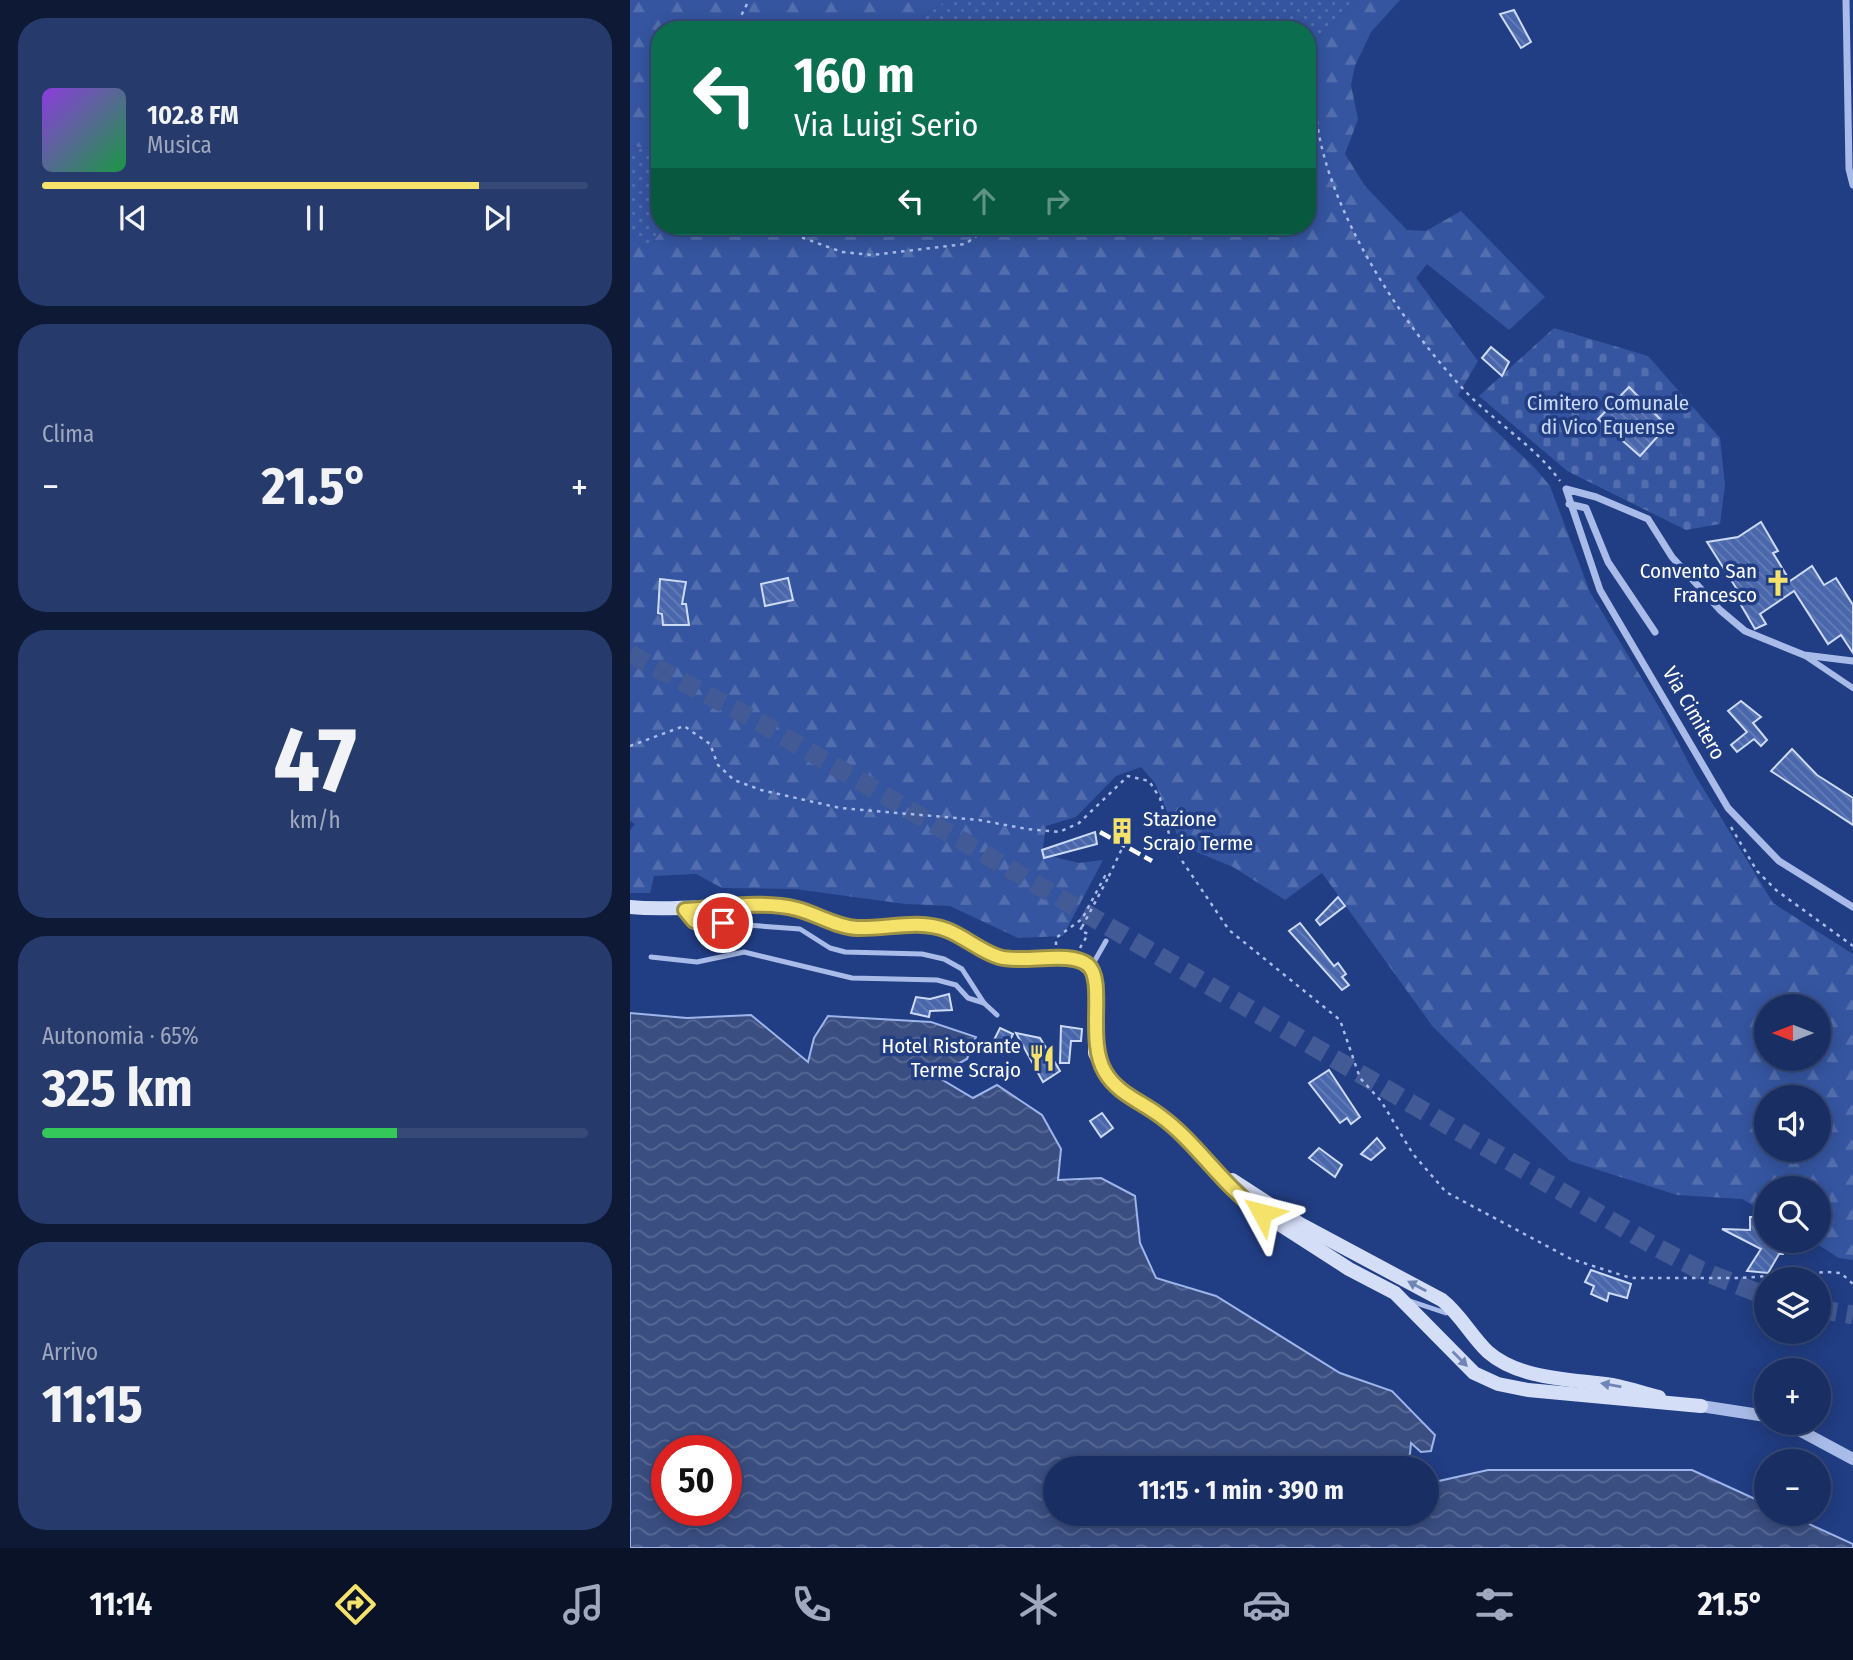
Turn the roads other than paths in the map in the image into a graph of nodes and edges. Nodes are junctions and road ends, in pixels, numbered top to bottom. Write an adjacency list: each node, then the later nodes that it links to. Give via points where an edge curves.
1 (1846, 0): 2 (street)
2 (1853, 185)
3 (1569, 504): 4 (street, via 1586,508 1621,585); 5 (street, Via Cimitero, via 1566,489 1648,519 1672,557 1720,610 1745,631); 8 (street, Via Cimitero, via 1600,590 1728,808 1779,861)
4 (1655, 632)
5 (1804, 655): 6 (street); 7 (street)
6 (1853, 661)
7 (1853, 688)
8 (1853, 906)
9 (630, 907): 10 (main road)
10 (685, 910): 13 (main road, via 779,906 856,928 929,926 999,957 1074,959); 14 (lane, via 694,921 800,929 845,952 944,959 962,969)
11 (1106, 941): 13 (lane)
12 (650, 957): 14 (lane, via 698,962 744,952 861,979 937,980 956,985 968,998)
13 (1090, 969): 16 (main road, via 1096,991 1095,1053 1105,1073 1120,1090 1160,1115)
14 (984, 1003): 15 (lane)
15 (997, 1015)
16 (1209, 1164): 17 (main road, via 1245,1202); 19 (main road, one-way to 16, via 1540,1375 1501,1361 1442,1300 1300,1224)
17 (1395, 1293): 18 (lane); 19 (main road, one-way to 19, via 1464,1364 1498,1384 1606,1400)
18 (1446, 1313)
19 (1702, 1406): 20 (street)
20 (1754, 1414)
21 (1808, 1435): 22 (street)
22 (1853, 1459)

